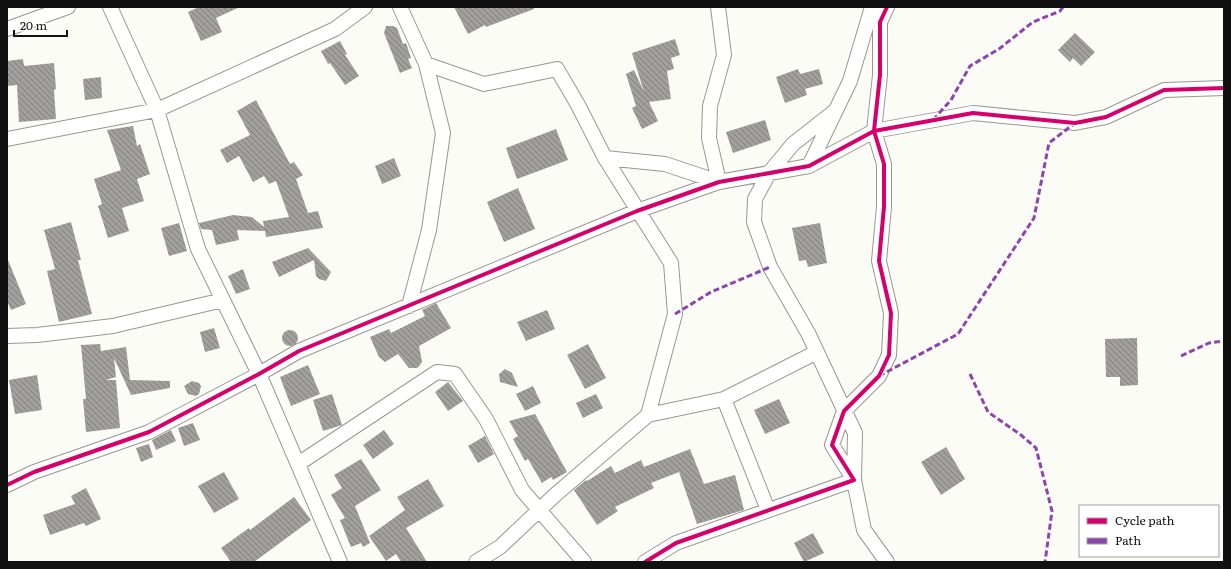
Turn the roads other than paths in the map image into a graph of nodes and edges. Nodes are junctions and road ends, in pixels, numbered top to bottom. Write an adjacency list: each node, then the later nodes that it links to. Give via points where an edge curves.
1 (68, 7): 8 (street)
2 (110, 7): 11 (street)
3 (365, 7): 11 (street, via 335,29)
4 (400, 7): 9 (street)
5 (718, 7): 18 (street, via 724,56 710,106 709,138)
6 (872, 7): 12 (street, via 850,81)
7 (887, 7): 13 (street, via 880,22 880,75)
8 (7, 29)
9 (426, 64): 15 (street, via 484,84 557,69); 21 (street, via 443,133 429,230)
10 (1224, 88): 13 (street, via 1164,90 1106,117 1075,123 973,112)
11 (157, 110): 14 (street); 20 (street, via 198,249)
12 (836, 111): 16 (street); 17 (street, via 793,144)
13 (874, 131): 16 (street); 26 (street, via 884,164 884,207 879,262 891,313 889,355 879,376)
14 (7, 138)
15 (605, 158): 18 (street, via 665,164); 19 (street)
16 (809, 166): 17 (street)
17 (769, 173): 18 (street); 23 (street, via 755,199 754,222 770,267)
18 (719, 182): 19 (street)
19 (638, 211): 21 (street); 27 (street, via 671,263 675,314)
20 (223, 300): 22 (street, via 113,326); 24 (street)
21 (408, 306): 24 (street, via 299,351)
22 (7, 336)
23 (817, 352): 25 (street); 26 (street)
24 (259, 374): 28 (street); 30 (street, via 149,432 34,472)
25 (724, 399): 27 (street); 32 (street)
26 (844, 411): 29 (street, via 855,433); 29 (street, via 832,445)
27 (648, 415): 31 (street)
28 (298, 464): 31 (street, via 438,372 455,374 486,418 522,490); 33 (street)
29 (854, 480): 32 (street); 37 (street, via 864,530)
30 (7, 485)
31 (540, 510): 34 (street, via 500,547); 35 (street)
32 (768, 510): 36 (street, via 676,543)
33 (340, 562)
34 (476, 562)
35 (584, 562)
36 (645, 562)
37 (887, 562)

